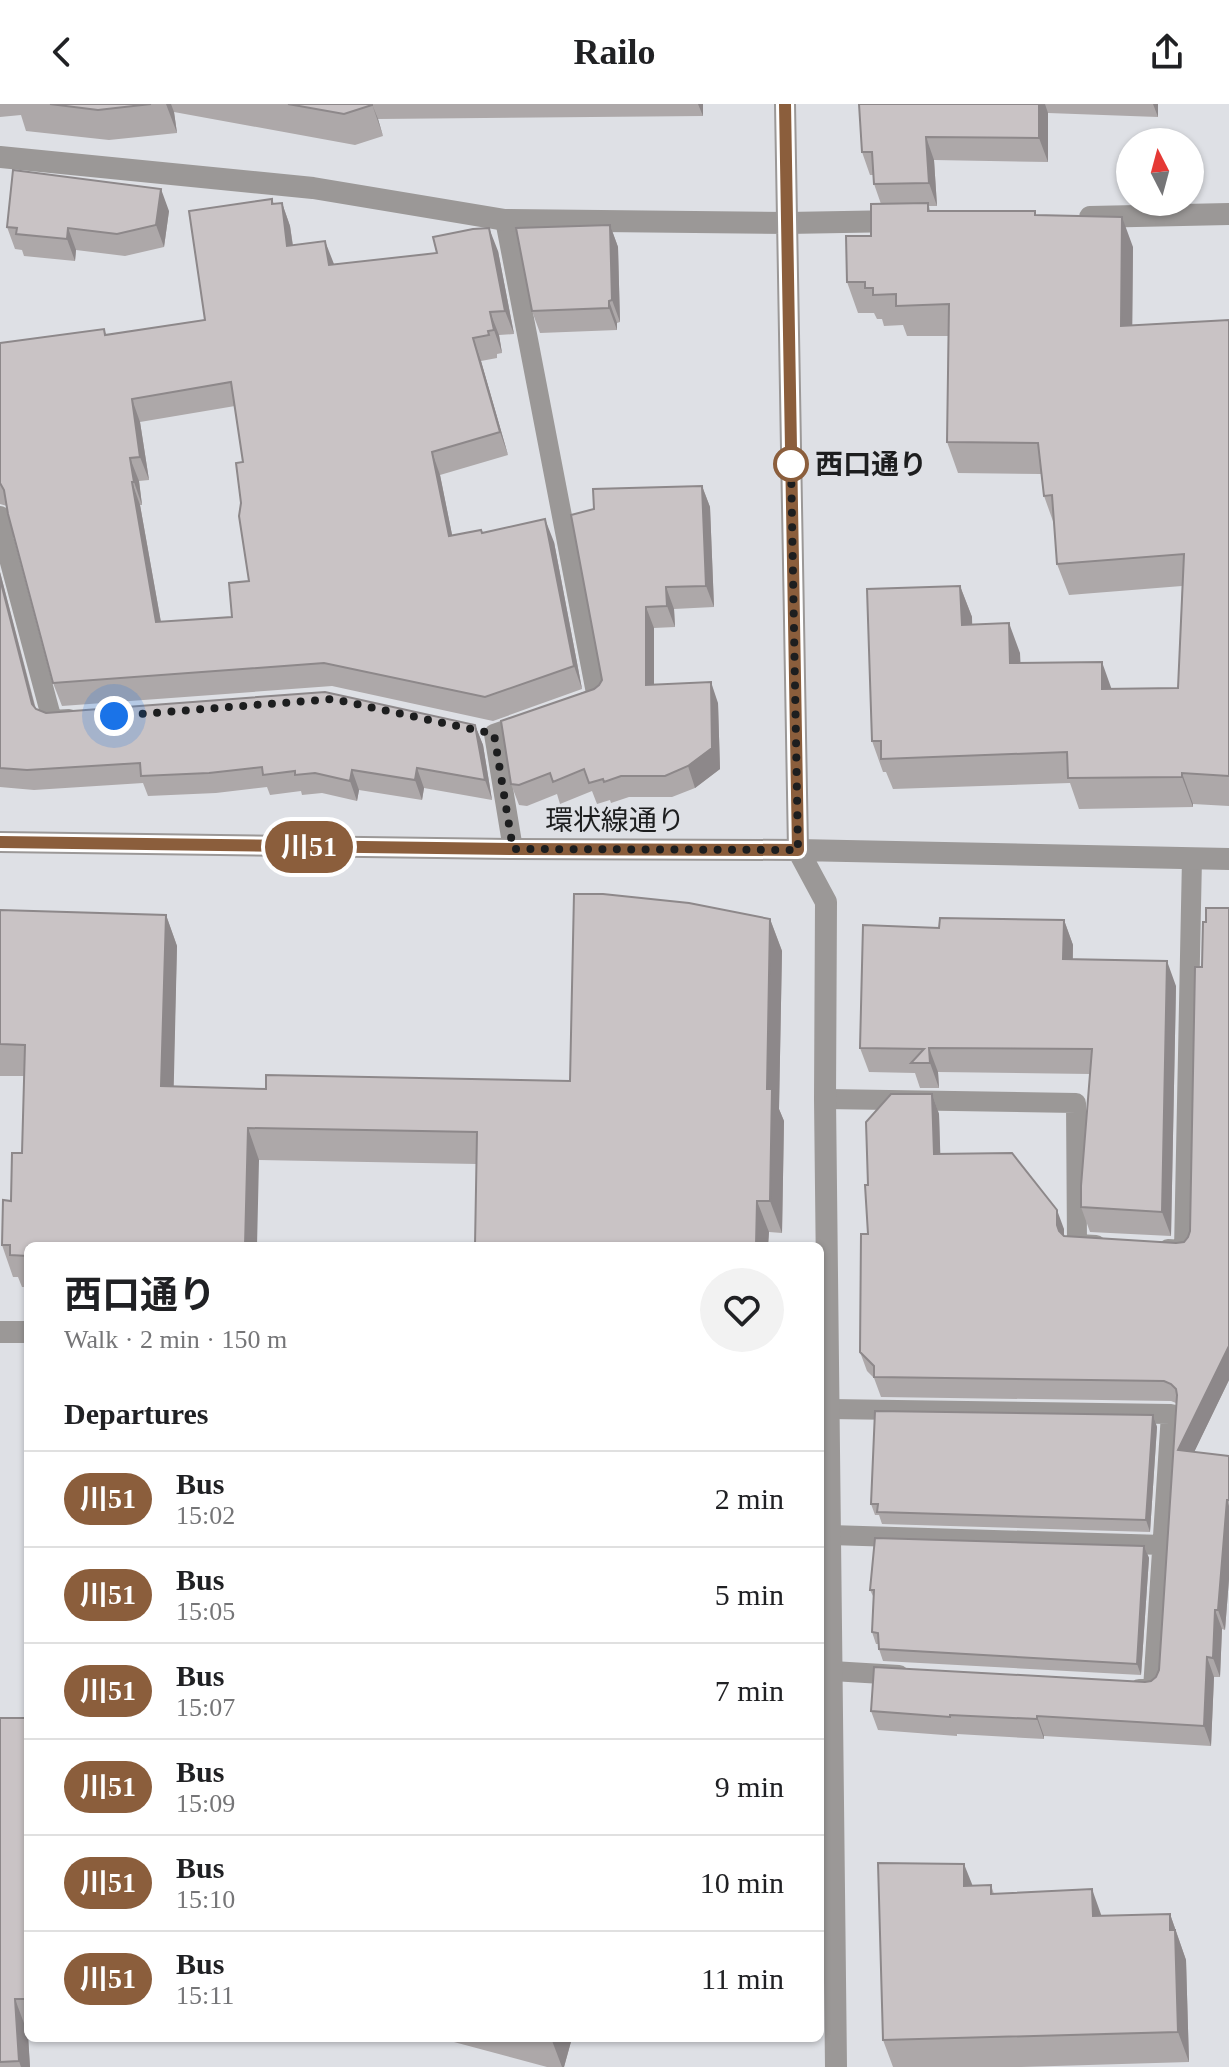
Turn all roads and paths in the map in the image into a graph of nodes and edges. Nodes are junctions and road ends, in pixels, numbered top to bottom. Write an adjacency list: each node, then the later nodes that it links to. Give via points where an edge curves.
1 (785, 104): 7 (street)
2 (0, 157): 5 (street, via 313,188)
3 (1229, 214): 4 (street)
4 (1071, 217)
5 (505, 220): 7 (street); 11 (lane, via 597,698 487,732)
6 (913, 220): 7 (street)
7 (787, 223): 12 (street)
8 (0, 516): 9 (lane, via 52,720)
9 (83, 718)
10 (0, 842): 11 (street, 環状線通り)
11 (513, 849): 12 (street, 環状線通り)
12 (798, 850): 13 (street, 環状線通り); 15 (street, via 826,902)
13 (1192, 858): 14 (street, 環状線通り); 17 (lane, via 1184,1250)
14 (1229, 859)
15 (825, 1099): 16 (lane, via 1076,1103 1077,1244); 20 (street)
16 (1122, 1247)
17 (1153, 1249)
18 (0, 1332): 19 (street)
19 (24, 1332)
20 (824, 1344): 21 (street)
21 (829, 1409): 22 (street); 23 (lane, via 1171,1414)
22 (830, 1535): 23 (lane); 24 (street)
23 (1163, 1545): 26 (lane, via 1153,1689)
24 (832, 1671): 25 (lane); 27 (street)
25 (924, 1676)
26 (1123, 1688)
27 (836, 2067)

